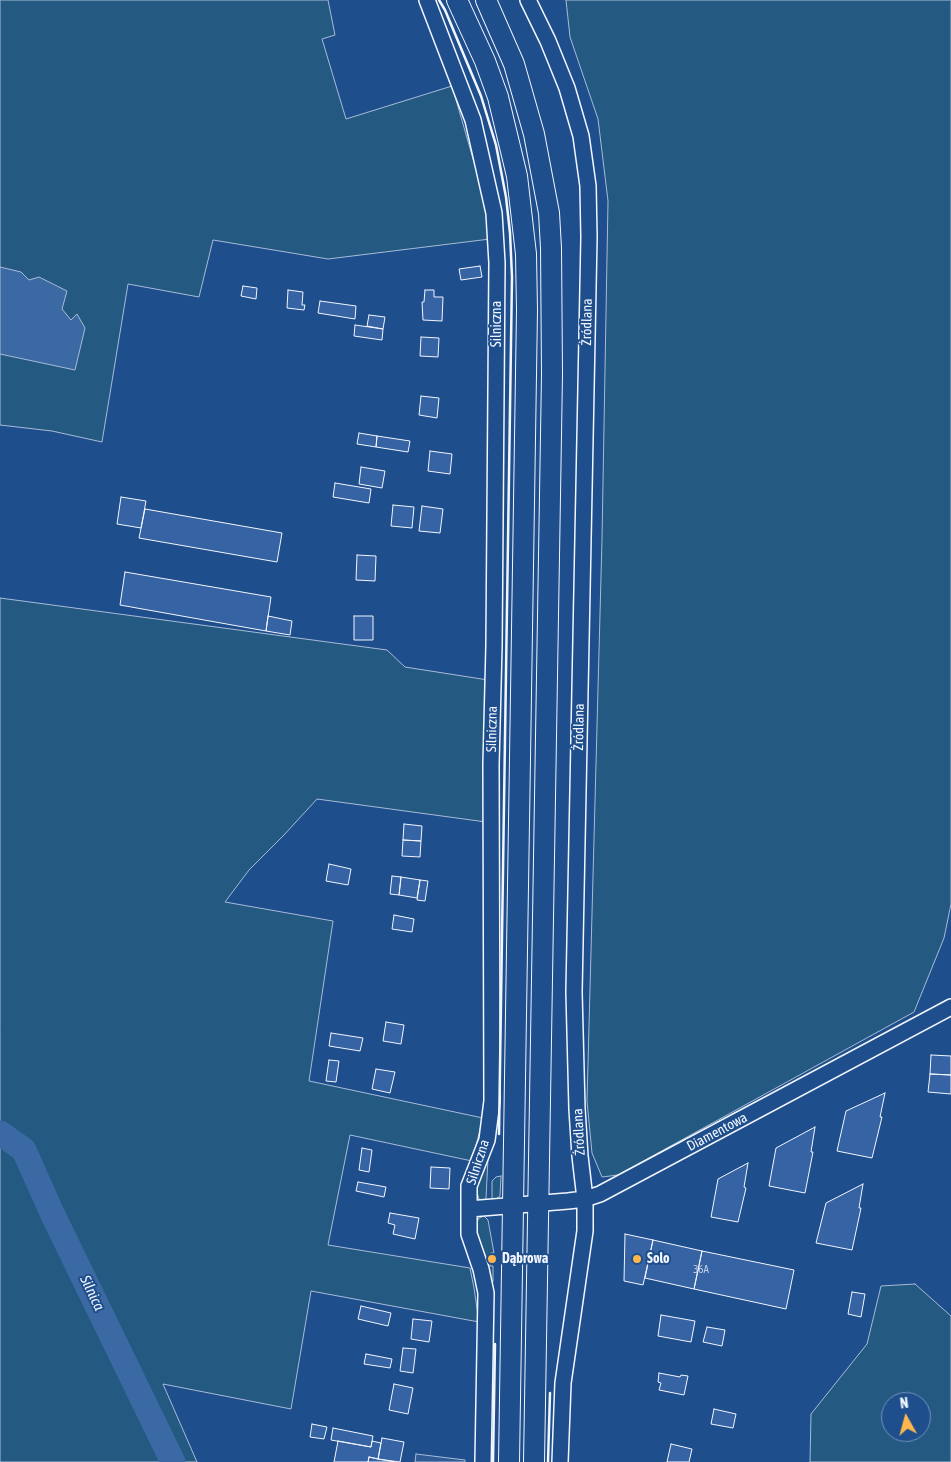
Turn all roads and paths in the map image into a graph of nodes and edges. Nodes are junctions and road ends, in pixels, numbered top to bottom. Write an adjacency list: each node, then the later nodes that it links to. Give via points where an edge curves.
1 (427, 0): 9 (street, Silniczna, via 473,120 494,213 497,262 491,764 492,1100 487,1140 469,1186)
2 (457, 0): 8 (main road, via 498,97 517,176 526,254)
3 (486, 0): 7 (main road, via 514,64 532,126 544,184 551,248 552,384)
4 (528, 0): 6 (street, Źródlana, via 567,88 581,136 588,186 574,992 580,1156)
5 (951, 1007): 6 (street, Diamentowa, via 670,1158)
6 (585, 1199): 7 (street, Diamentowa); 13 (street, Źródlana, via 585,1231 563,1383)
7 (538, 1204): 8 (street, Diamentowa); 12 (main road)
8 (513, 1206): 9 (street, Diamentowa); 11 (main road)
9 (469, 1209): 10 (street, Silniczna, via 469,1234 486,1293)
10 (483, 1462)
11 (509, 1462)
12 (534, 1462)
13 (560, 1462)

